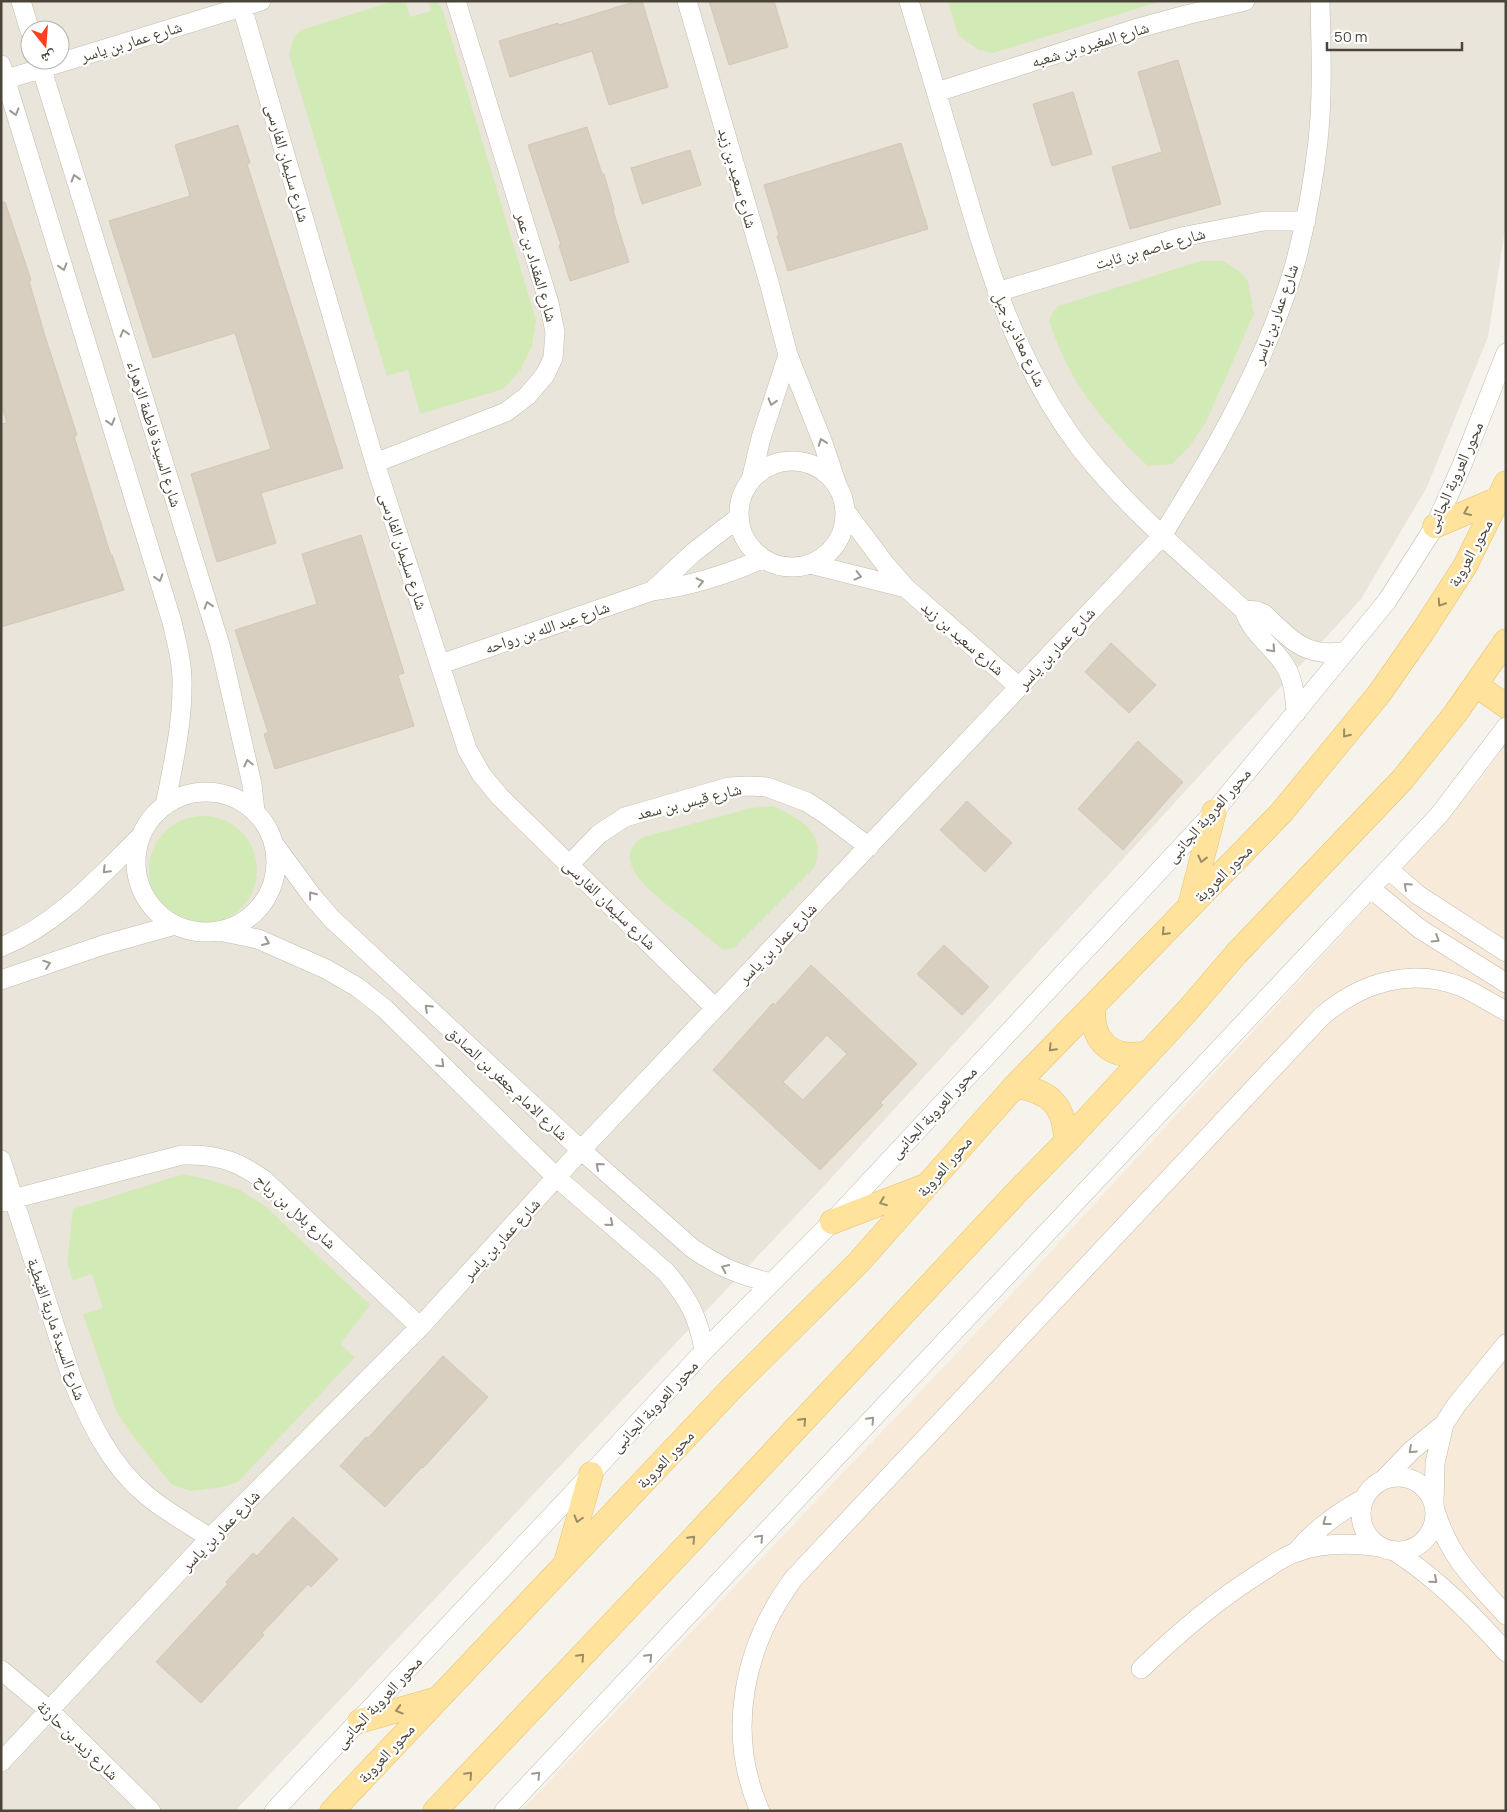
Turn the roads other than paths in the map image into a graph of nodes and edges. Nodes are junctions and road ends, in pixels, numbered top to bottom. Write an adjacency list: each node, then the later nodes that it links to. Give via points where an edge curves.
1 (21, 1): 9 (street)
2 (261, 1): 8 (street, شارع عمار بن ياسر)
3 (456, 1): 19 (street, شارع المقداد بن عمر, via 549,303 555,332 553,358 545,375 527,396 506,412)
4 (687, 1): 18 (street, شارع سعيد بن زيد)
5 (909, 1): 14 (street, شارع معاذ بن جبل)
6 (1245, 1): 14 (street, شارع المغيره بن شعبه, via 1135,29)
7 (1320, 1): 15 (street, شارع عمار بن ياسر, via 1318,140)
8 (242, 7): 10 (street, شارع عمار بن ياسر); 19 (street, شارع سليمان الفارسى)
9 (27, 20)
10 (70, 56)
11 (20, 70): 13 (street, شارع عمار بن ياسر)
12 (42, 70): 41 (street, شارع السيدة فاطمة الزهراء, one-way to 12, via 252,784 220,645)
13 (3, 75): 40 (street, one-way to 40, via 174,632 182,687)
14 (936, 92): 16 (street, شارع معاذ بن جبل)
15 (1306, 221): 16 (street, شارع عاصم بن ثابت, via 1264,221 1181,237); 26 (street, شارع عمار بن ياسر, via 1289,281 1250,380 1224,432)
16 (997, 292): 26 (street, شارع معاذ بن جبل, via 1020,348 1046,397 1080,447 1117,492)
17 (1506, 353): 25 (street, محور العروبة الجانبى)
18 (788, 355): 20 (street, one-way to 20); 21 (street, شارع سعيد بن زيد, one-way to 18)
19 (375, 463): 34 (street, شارع سليمان الفارسى)
20 (751, 480): 21 (street, via 761,470 775,464 804,462 830,476); 24 (street, via 743,492)
21 (838, 488): 23 (street)
22 (1503, 491): 25 (main road, one-way to 25); 49 (main road, محور العروبة, one-way to 49, via 1465,566 1378,694 1281,813)
23 (846, 512): 28 (street, via 836,544 822,558); 29 (street, شارع سعيد بن زيد)
24 (738, 518): 27 (street, via 750,548); 30 (street, شارع عبد الله بن رواحه, via 694,552)
25 (1435, 526): 33 (street, محور العروبة الجانبى, via 1387,601)
26 (1162, 536): 31 (street, شارع معاذ بن جبل); 36 (street, شارع عمار بن ياسر)
27 (762, 559): 28 (street, via 777,566 794,568); 30 (street, شارع عبد الله بن رواحه, one-way to 27, via 709,580)
28 (810, 564): 29 (street, شارع سعيد بن زيد, one-way to 29)
29 (906, 588): 36 (street, شارع سعيد بن زيد)
30 (652, 591): 34 (street, شارع عبد الله بن رواحه)
31 (1244, 610): 33 (street, شارع معاذ بن جبل, via 1264,614 1295,644 1307,650 1328,654); 38 (street, شارع معاذ بن جبل, one-way to 38, via 1255,632 1283,662 1295,697)
32 (1506, 641): 35 (main road)
33 (1346, 651): 38 (street, محور العروبة الجانبى)
34 (441, 664): 46 (street, شارع سليمان الفارسى, via 467,749 481,774)
35 (1476, 685): 37 (main road); 61 (main road, via 1402,780 1236,954)
36 (1019, 687): 45 (street, شارع عمار بن ياسر)
37 (1506, 706)
38 (1296, 713): 42 (street, محور العروبة الجانبى)
39 (1506, 727): 47 (street, via 1439,815)
40 (165, 805): 41 (street, via 180,797 211,792 227,795); 43 (street, via 148,821)
41 (255, 811): 44 (street, via 267,826)
42 (1214, 812): 49 (main road, one-way to 49); 69 (street, محور العروبة الجانبى)
43 (141, 836): 52 (street, via 136,856 137,877 145,897 158,914); 54 (street, one-way to 54, via 77,899 43,926)
44 (274, 844): 53 (street, via 277,863 274,882 266,900 237,925); 64 (street, شارع الامام جعفر بن الصادق, one-way to 44, via 332,919)
45 (869, 847): 46 (street, شارع قيس بن سعد, via 807,802 767,787 730,787 625,817 599,834); 59 (street, شارع عمار بن ياسر)
46 (569, 864): 59 (street, شارع سليمان الفارسى)
47 (1388, 869): 48 (street); 50 (street, one-way to 47)
48 (1370, 888): 51 (street); 95 (street, one-way to 48)
49 (1190, 906): 58 (main road, محور العروبة, one-way to 58)
50 (1444, 913): 51 (street, via 1414,912); 55 (street)
51 (1406, 917): 57 (street, one-way to 57)
52 (175, 925): 53 (street, via 197,932); 56 (street, one-way to 52, via 103,945)
53 (219, 931): 66 (street, شارع الامام جعفر بن الصادق, one-way to 66, via 258,939 326,969 356,987 385,1009)
54 (1, 947)
55 (1506, 952)
56 (1, 980)
57 (1506, 983)
58 (1094, 1005): 61 (main road, via 1092,1020 1096,1034 1105,1046 1118,1054); 62 (main road, محور العروبة, one-way to 62)
59 (715, 1008): 64 (street, شارع عمار بن ياسر)
60 (1506, 1011): 96 (street, via 1462,987 1425,979 1369,986 1336,1004 794,1578 761,1633 745,1687 745,1759)
61 (1147, 1053): 63 (main road)
62 (1015, 1086): 63 (main road, via 1032,1088 1048,1096 1059,1109 1065,1125); 67 (main road, محور العروبة)
63 (1066, 1142): 94 (main road, one-way to 63)
64 (581, 1150): 66 (street, شارع عمار بن ياسر); 70 (street, شارع الامام جعفر بن الصادق, one-way to 64, via 732,1272 711,1262)
65 (1, 1160): 68 (street, شارع السيدة مارية القبطية)
66 (557, 1178): 71 (street, شارع عمار بن ياسر); 73 (street, شارع الامام جعفر بن الصادق, one-way to 73, via 666,1272 693,1309)
67 (929, 1185): 69 (main road, one-way to 69); 82 (main road, محور العروبة, via 858,1263)
68 (7, 1200): 71 (street, شارع بلال بن رباح, via 182,1155 203,1154 226,1159 246,1167 264,1180); 79 (street, شارع السيدة مارية القبطية, via 72,1379 108,1452 146,1496)
69 (832, 1222): 70 (street, محور العروبة الجانبى)
70 (771, 1283): 73 (street, محور العروبة الجانبى)
71 (420, 1326): 79 (street, شارع عمار بن ياسر)
72 (1506, 1344): 74 (street)
73 (704, 1351): 75 (street, محور العروبة الجانبى)
74 (1444, 1424): 76 (street, one-way to 76); 78 (street, via 1435,1463)
75 (591, 1474): 82 (main road, one-way to 82); 89 (street, محور العروبة الجانبى)
76 (1383, 1480): 77 (street, via 1371,1488); 78 (street, via 1402,1477 1419,1483 1429,1492)
77 (1364, 1499): 80 (street, via 1360,1513 1362,1526 1369,1538); 81 (street, one-way to 81, via 1333,1516)
78 (1435, 1508): 80 (street, via 1432,1528 1424,1542 1405,1551); 83 (street, via 1442,1532 1460,1564)
79 (210, 1538): 88 (street, شارع عمار بن ياسر)
80 (1387, 1549): 81 (street, via 1337,1544); 84 (street, one-way to 84, via 1434,1579)
81 (1296, 1552): 85 (street, via 1220,1600)
82 (565, 1564): 87 (main road, محور العروبة)
83 (1506, 1615)
84 (1506, 1652)
85 (1141, 1668)
86 (2, 1670): 88 (street, شارع زيد بن حارثة)
87 (438, 1699): 89 (main road, one-way to 89); 93 (main road, محور العروبة)
88 (49, 1710): 90 (street, شارع عمار بن ياسر); 91 (street, شارع زيد بن حارثة)
89 (360, 1721): 92 (street, محور العروبة الجانبى)
90 (1, 1762)
91 (151, 1811)
92 (274, 1811)
93 (332, 1811)
94 (436, 1811)
95 (504, 1811)
96 (760, 1811)

